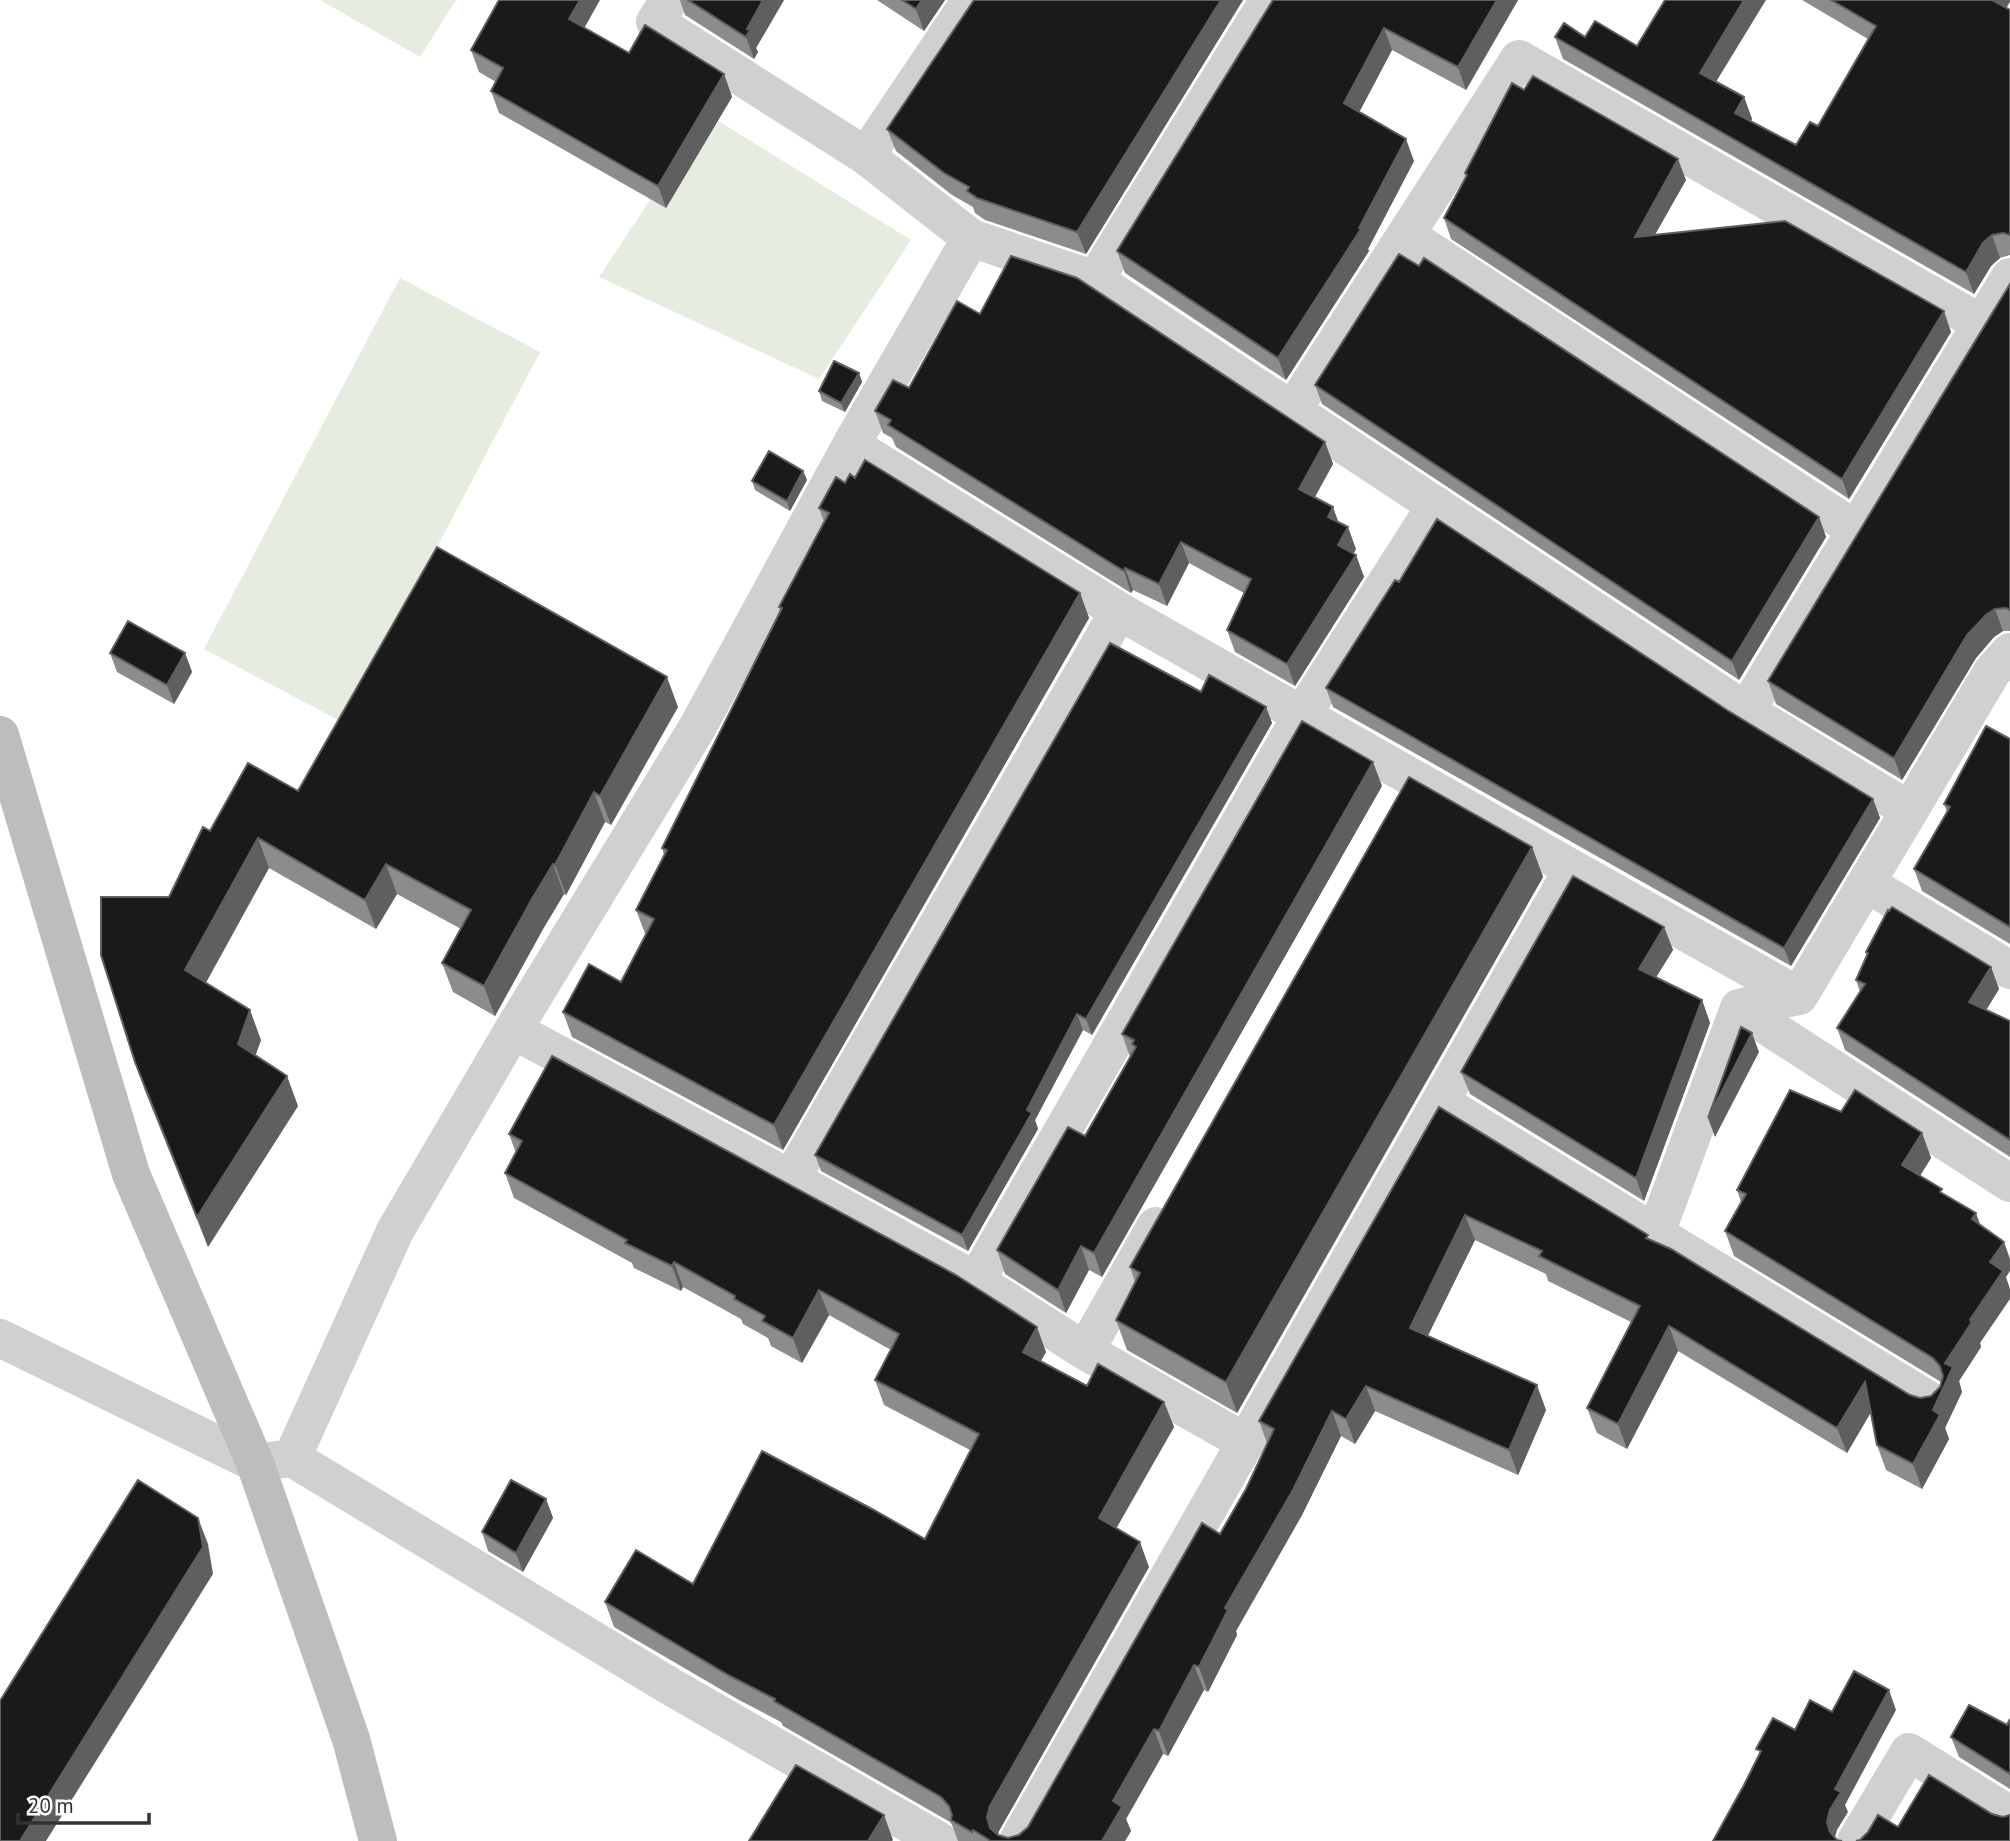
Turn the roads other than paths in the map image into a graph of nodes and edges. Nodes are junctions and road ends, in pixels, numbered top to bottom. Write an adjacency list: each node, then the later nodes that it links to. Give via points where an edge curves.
1 (669, 0): 4 (street, via 655,22)
2 (971, 0): 4 (street)
3 (1269, 0): 8 (street)
4 (866, 156): 6 (street)
5 (1406, 235): 9 (street, via 1519,59); 10 (street); 13 (street)
6 (971, 238): 8 (street); 11 (street)
7 (2010, 277): 9 (street)
8 (1095, 280): 10 (street)
9 (1982, 324): 13 (street)
10 (1293, 411): 12 (street)
11 (851, 445): 14 (street); 25 (street, via 696,728)
12 (1436, 505): 16 (street); 17 (street)
13 (1856, 530): 16 (street)
14 (1119, 611): 17 (street); 27 (street)
15 (2004, 669): 19 (street)
16 (1746, 711): 19 (street)
17 (1302, 715): 20 (street, via 1405,789); 31 (street)
18 (0, 735): 37 (main road, via 131,1174)
19 (1909, 810): 21 (street)
20 (1573, 869): 23 (street); 26 (street)
21 (1866, 883): 22 (street); 23 (street)
22 (2010, 970)
23 (1799, 996): 24 (street)
24 (1740, 1008): 28 (street); 30 (street)
25 (513, 1030): 27 (street); 36 (street, via 395,1231)
26 (1440, 1102): 30 (street); 35 (street)
27 (791, 1179): 31 (street)
28 (2010, 1183)
29 (1174, 1196): 33 (street)
30 (1656, 1233): 34 (street)
31 (976, 1281): 33 (street)
32 (0, 1338): 37 (street)
33 (1085, 1351): 35 (street)
34 (1930, 1401)
35 (1245, 1442): 41 (street)
36 (292, 1458): 37 (street); 40 (street, via 656,1678)
37 (255, 1463): 39 (main road, via 351,1739)
38 (2010, 1815): 42 (street, via 1909,1752)
39 (378, 1841)
40 (939, 1841)
41 (1018, 1841)
42 (1856, 1841)

